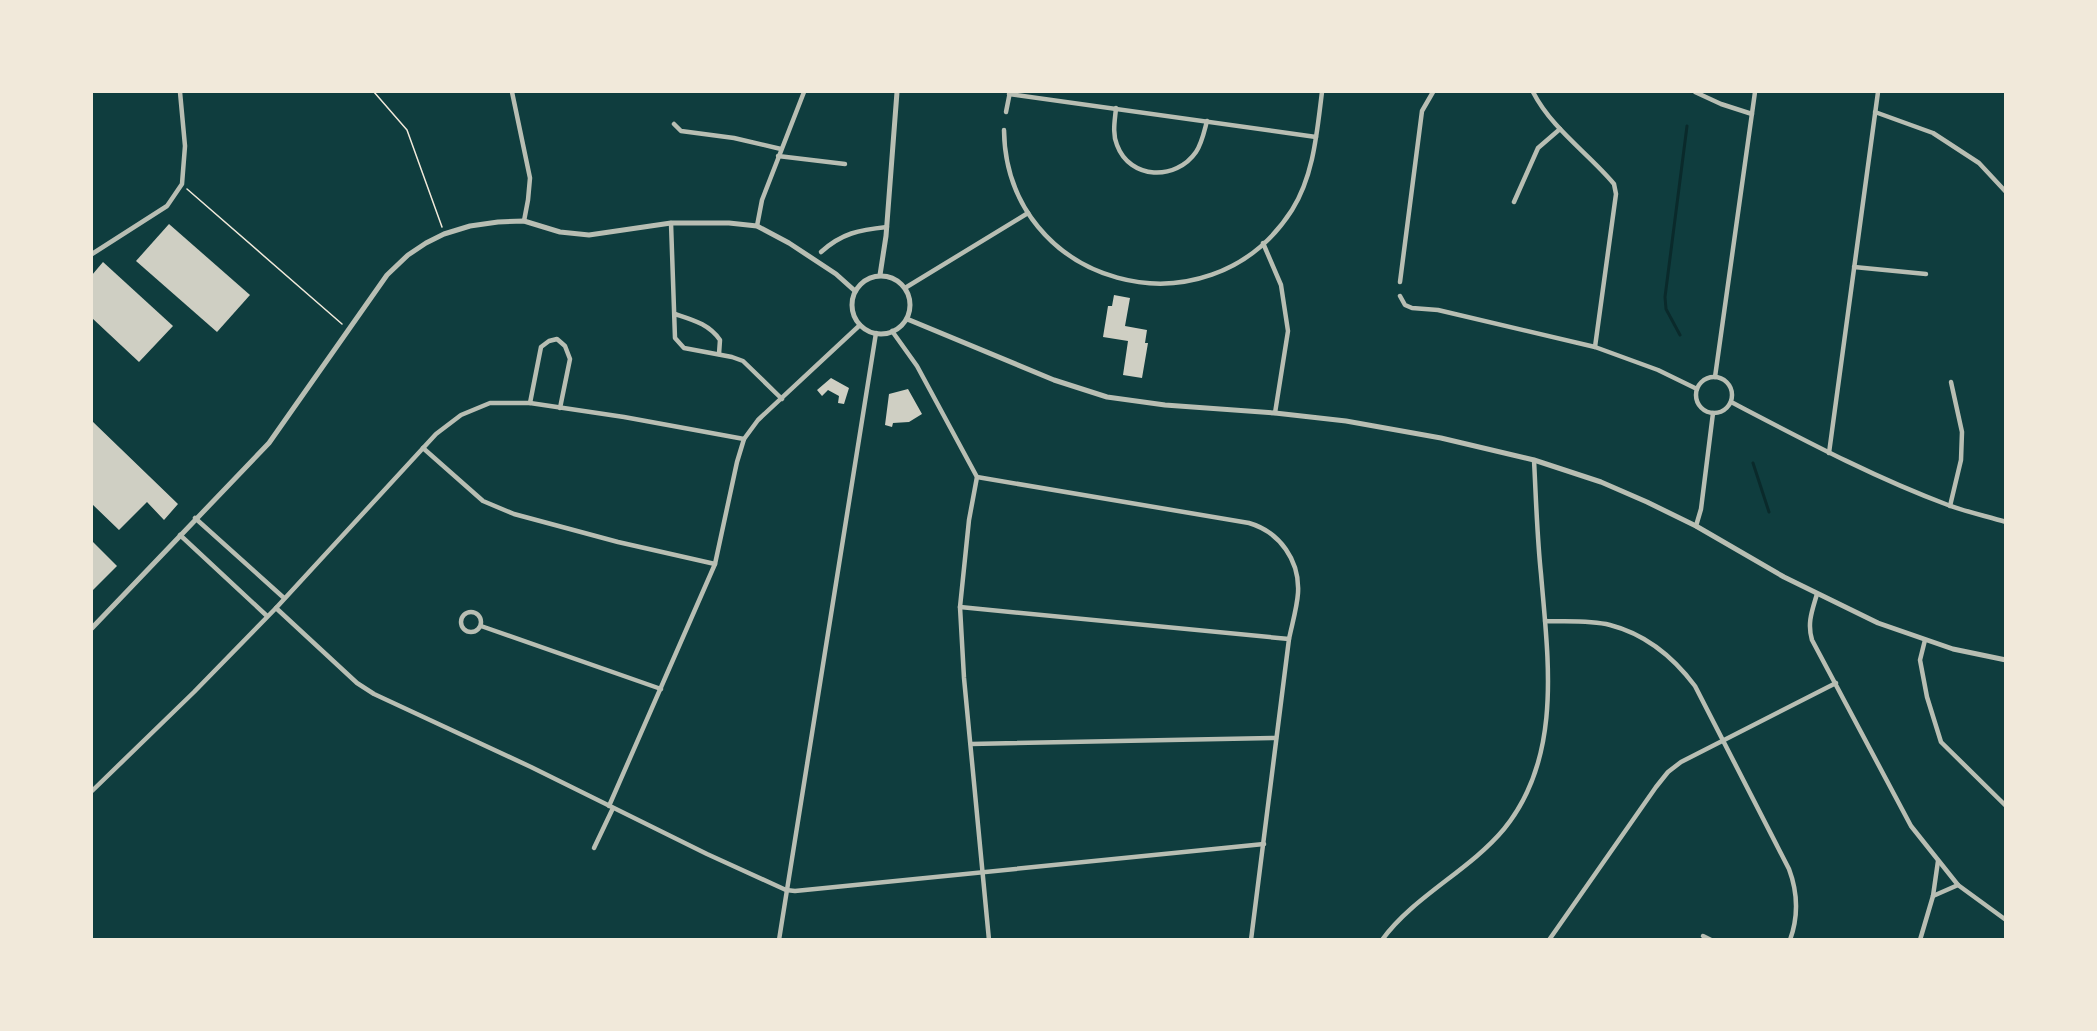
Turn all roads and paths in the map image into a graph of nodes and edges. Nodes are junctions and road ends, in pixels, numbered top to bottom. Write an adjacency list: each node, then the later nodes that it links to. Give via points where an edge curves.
1 (180, 92): 27 (street, via 185,146)
2 (374, 92): 35 (path, via 407,130)
3 (512, 92): 31 (street, via 530,178)
4 (804, 92): 24 (street)
5 (897, 92): 34 (street)
6 (1322, 92): 22 (street)
7 (1432, 92): 42 (street, via 1422,111)
8 (1533, 92): 19 (street)
9 (1695, 92): 16 (street)
10 (1755, 92): 16 (street)
11 (1878, 92): 15 (street)
12 (1010, 93): 13 (street); 14 (street)
13 (1116, 108): 17 (street); 17 (street, via 1114,136 1120,152 1133,165 1156,174 1169,172 1192,157)
14 (1006, 112)
15 (1875, 112): 28 (street, via 1933,133 1979,164); 39 (street)
16 (1752, 114): 54 (street)
17 (1206, 121): 22 (street)
18 (674, 124): 21 (street)
19 (1560, 129): 29 (street, via 1538,148); 52 (street, via 1608,177 1616,194)
20 (1004, 130): 30 (street, via 1012,181)
21 (681, 132): 23 (street); 24 (street)
22 (1316, 137): 36 (street, via 1299,196 1283,222)
23 (676, 138)
24 (781, 149): 25 (street)
25 (778, 156): 26 (street); 33 (street)
26 (845, 164)
27 (182, 184): 38 (street, via 167,206); 49 (path)
28 (2006, 192)
29 (1514, 202)
30 (1028, 213): 36 (street, via 1061,250 1083,265 1121,280 1165,284 1202,278 1243,260); 43 (street)
31 (524, 221): 32 (street, via 560,232 589,235); 35 (street, via 470,226)
32 (671, 223): 33 (street); 46 (street)
33 (757, 226): 44 (street, via 813,257)
34 (887, 227): 37 (street, via 843,236); 41 (street)
35 (444, 234): 49 (street, via 408,255 387,275)
36 (1263, 243): 61 (street, via 1281,285 1288,331)
37 (821, 252)
38 (92, 254)
39 (1854, 267): 40 (street); 65 (street)
40 (1926, 274)
41 (880, 275): 43 (street, via 897,280); 44 (street, via 864,280)
42 (1400, 282)
43 (905, 288): 47 (street, via 910,300)
44 (855, 291): 48 (street, via 852,308)
45 (1400, 296): 52 (street, via 1412,308 1438,310)
46 (675, 314): 53 (street, via 713,330 720,340); 53 (street, via 675,338 684,348)
47 (907, 319): 50 (street); 61 (street, via 1054,380 1107,397)
48 (860, 325): 51 (street); 57 (street)
49 (347, 329): 69 (street, via 268,443)
50 (892, 332): 51 (street); 67 (street, via 918,366)
51 (876, 333): 98 (street)
52 (1595, 347): 56 (street)
53 (719, 354): 57 (street, via 742,361)
54 (1715, 377): 56 (street, via 1704,380); 58 (street, via 1730,385)
55 (1951, 382): 68 (street, via 1962,432 1961,460)
56 (1697, 388): 62 (street, via 1701,407)
57 (782, 399): 63 (street, via 758,420)
58 (1731, 402): 62 (street, via 1726,409); 65 (street)
59 (530, 403): 60 (street); 60 (street, via 541,347 557,339 566,346 570,359); 64 (street, via 490,403 480,407 449,422)
60 (560, 408): 63 (street)
61 (1275, 413): 66 (street, via 1387,428)
62 (1713, 413): 71 (street)
63 (744, 440): 73 (street)
64 (423, 448): 73 (street, via 483,501 513,514); 75 (street)
65 (1829, 453): 68 (street)
66 (1534, 460): 71 (street, via 1601,482); 79 (street)
67 (977, 477): 76 (street); 82 (street, via 1249,523 1265,529 1284,546 1298,577)
68 (1950, 506): 70 (street)
69 (195, 518): 72 (street); 75 (street)
70 (2006, 522)
71 (1696, 526): 74 (street)
72 (180, 535): 78 (street); 81 (street)
73 (715, 564): 86 (street)
74 (1817, 594): 83 (street); 85 (street, via 1808,628)
75 (284, 598): 77 (street)
76 (960, 607): 82 (street); 89 (street)
77 (276, 608): 78 (street); 92 (street, via 374,694)
78 (267, 616): 90 (street)
79 (1545, 621): 88 (street, via 1611,626 1665,653 1688,677); 105 (street, via 1547,723 1528,790 1488,845)
80 (481, 626): 80 (street, via 469,632 463,628 461,618 465,613 475,612 480,616); 86 (street)
81 (92, 628)
82 (1289, 639): 87 (street)
83 (1925, 640): 84 (street); 91 (street, via 1920,660 1941,742)
84 (2006, 660)
85 (1836, 683): 88 (street); 95 (street, via 1906,817)
86 (661, 689): 92 (street)
87 (1276, 738): 89 (street); 93 (street)
88 (1723, 741): 106 (street, via 1668,772); 108 (street, via 1795,885 1797,914)
89 (971, 744): 96 (street)
90 (92, 792)
91 (2006, 806)
92 (611, 807): 94 (street); 98 (street)
93 (1264, 844): 96 (street); 104 (street)
94 (594, 848)
95 (1938, 861): 97 (street); 99 (street)
96 (982, 871): 98 (street); 103 (street)
97 (1959, 885): 99 (street); 100 (street)
98 (786, 890): 102 (street)
99 (1933, 896): 109 (street)
100 (2006, 920)
101 (1703, 936): 107 (street)
102 (779, 939)
103 (990, 939)
104 (1251, 939)
105 (1382, 939)
106 (1549, 939)
107 (1711, 939)
108 (1790, 939)
109 (1920, 939)

